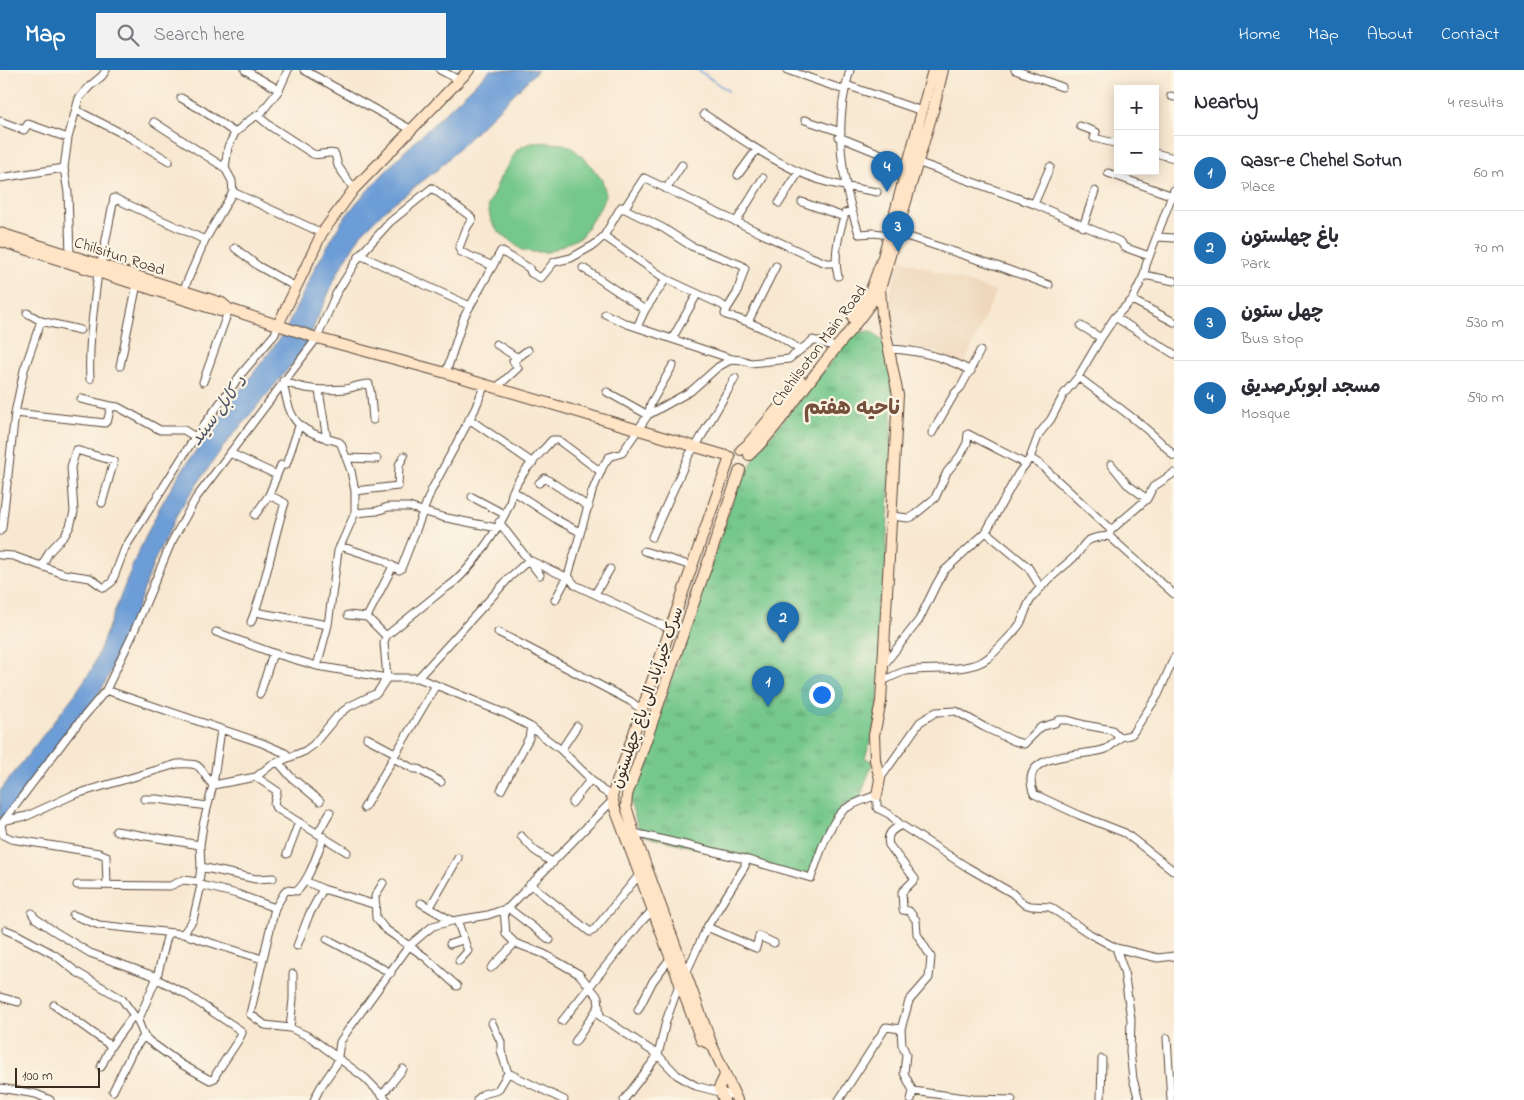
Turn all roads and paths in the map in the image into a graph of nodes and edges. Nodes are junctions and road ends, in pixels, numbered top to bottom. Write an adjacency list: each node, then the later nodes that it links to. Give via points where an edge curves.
1 (106, 70): 17 (street, via 79,98)
2 (245, 70): 15 (street)
3 (288, 70): 15 (street)
4 (304, 70): 25 (street)
5 (440, 70): 12 (street)
6 (469, 70): 12 (main road)
7 (787, 70): 13 (street)
8 (850, 70): 13 (street)
9 (933, 70): 18 (main road, Chehilsoton Main Road)
10 (943, 70): 34 (main road, Chehilsoton Main Road)
11 (1015, 70): 14 (street)
12 (460, 80): 25 (main road)
13 (845, 87): 18 (street); 27 (street)
14 (1062, 87)
15 (279, 90): 20 (street)
16 (181, 98): 26 (street)
17 (76, 110): 28 (street); 33 (street)
18 (922, 111): 34 (main road, Chehilsoton Main Road)
19 (704, 114): 30 (street)
20 (257, 115): 26 (street); 45 (street, via 313,154 335,154 338,166)
21 (805, 120): 27 (street)
22 (0, 121): 28 (street, via 24,130 28,124)
23 (154, 122): 38 (street)
24 (1080, 126): 29 (street, via 1096,132 1094,138)
25 (412, 130): 45 (main road)
26 (235, 134): 38 (street, via 228,147)
27 (840, 134): 34 (street); 44 (street)
28 (68, 138): 37 (street)
29 (1114, 143)
30 (757, 149): 39 (street); 41 (street)
31 (1159, 154): 32 (street)
32 (1174, 158)
33 (169, 161)
34 (912, 164): 53 (street); 61 (main road, Chehilsoton Main Road)
35 (682, 165): 46 (street)
36 (1050, 167): 53 (street)
37 (64, 168): 42 (street); 68 (street)
38 (225, 168): 48 (street, via 232,181)
39 (799, 172): 44 (street, via 818,180); 52 (street)
40 (1108, 173): 50 (street)
41 (738, 175)
42 (0, 178)
43 (763, 178): 57 (street)
44 (845, 185): 49 (street); 55 (street)
45 (354, 189): 60 (main road)
46 (666, 189): 54 (street, via 644,178); 57 (street)
47 (1095, 191): 58 (street)
48 (233, 192): 60 (street); 65 (street)
49 (877, 192)
50 (1174, 192): 63 (street)
51 (802, 202): 56 (street)
52 (779, 203)
53 (1034, 204): 58 (street)
54 (624, 209): 62 (street, via 621,208); 88 (street, via 691,246 745,268 737,293)
55 (851, 211): 56 (street); 61 (street, via 859,234)
56 (844, 217): 71 (street)
57 (736, 222): 71 (street, via 811,257)
58 (1083, 227): 70 (street)
59 (0, 233): 68 (main road, Chilsitun Road)
60 (322, 233): 82 (main road)
61 (893, 234): 81 (street); 83 (main road, Chehilsoton Main Road); 107 (main road, Chehilsoton Main Road, via 870,292)
62 (604, 236): 72 (street, via 571,258 554,262 541,278 503,252); 78 (street)
63 (1157, 237): 64 (street); 70 (street)
64 (1174, 238)
65 (205, 240): 75 (street, via 114,198); 84 (street)
66 (0, 241): 75 (main road, Chilsitun Road)
67 (236, 248): 82 (street, via 258,266)
68 (70, 255): 75 (main road, Chilsitun Road)
69 (360, 255): 72 (street, via 390,222 432,188 472,220 459,248 461,252); 87 (street); 103 (street)
70 (1149, 256): 76 (street)
71 (835, 263): 77 (street)
72 (493, 266): 87 (street)
73 (776, 266): 97 (street)
74 (583, 268): 91 (street)
75 (100, 269): 80 (main road, Chilsitun Road); 84 (main road, Chilsitun Road); 121 (street)
76 (1144, 275): 79 (street); 86 (street)
77 (838, 276)
78 (666, 279): 88 (street); 91 (street)
79 (1174, 281)
80 (137, 284): 90 (main road, Chilsitun Road, via 220,311); 116 (street)
81 (1049, 285)
82 (296, 287): 99 (main road)
83 (880, 289): 89 (main road, Chehilsoton Main Road); 94 (main road)
84 (183, 291): 90 (main road, Chilsitun Road, via 222,303)
85 (695, 298): 105 (street)
86 (1132, 300): 95 (street); 98 (street)
87 (470, 306): 118 (street)
88 (727, 308): 97 (street, via 726,315)
89 (869, 308): 94 (main road); 107 (main road, Chehilsoton Main Road)
90 (229, 309): 99 (main road, Chilsitun Road); 123 (street)
91 (645, 310): 101 (street)
92 (27, 313): 96 (street)
93 (605, 314): 101 (street)
94 (882, 315): 108 (main road)
95 (1115, 317): 104 (street); 112 (street)
96 (40, 320): 102 (street); 130 (street)
97 (748, 322): 110 (street, via 778,335)
98 (1174, 322)
99 (281, 326): 103 (main road, Chilsitun Road); 137 (street)
100 (1081, 326): 104 (street)
101 (637, 327): 105 (street)
102 (80, 330)
103 (314, 337): 118 (main road, Chilsitun Road); 122 (street)
104 (1101, 338): 119 (street)
105 (672, 339): 114 (street)
106 (496, 344): 113 (street)
107 (834, 346): 110 (street, via 813,340); 141 (main road, Chehilsoton Main Road, via 747,445)
108 (890, 349): 117 (street, via 932,354); 166 (main road, via 898,396)
109 (528, 350): 113 (street)
110 (800, 350): 114 (street, via 788,359 751,363)
111 (980, 352): 117 (street)
112 (1174, 354)
113 (518, 358): 125 (street, via 512,362 518,368)
114 (732, 359): 131 (street, via 691,391)
115 (673, 365): 131 (street, via 651,403)
116 (120, 366)
117 (971, 371): 136 (street)
118 (446, 373): 124 (main road, Chilsitun Road)
119 (1078, 377): 143 (street); 147 (street, via 1039,434)
120 (735, 378): 139 (street)
121 (90, 379)
122 (283, 381): 126 (street); 134 (street, via 293,417); 140 (street)
123 (203, 382)
124 (484, 384): 125 (main road, Chilsitun Road); 132 (street)
125 (496, 388): 135 (main road, Chilsitun Road)
126 (319, 391): 133 (street, via 368,384); 138 (street)
127 (607, 392): 131 (street)
128 (81, 399): 129 (street)
129 (111, 406): 130 (street, via 105,423); 137 (street, via 160,430 184,430)
130 (15, 413): 168 (street)
131 (648, 415): 135 (street)
132 (469, 419): 148 (street); 162 (street)
133 (373, 420)
134 (299, 426): 138 (street); 153 (street, via 286,465 281,466)
135 (638, 430): 139 (main road, Chilsitun Road); 151 (street, via 622,453 609,457)
136 (932, 433)
137 (195, 437): 177 (street, via 125,548 112,582 104,588 90,578)
138 (328, 438): 144 (street, via 339,442)
139 (696, 446): 146 (main road, Chilsitun Road); 172 (street)
140 (230, 453): 153 (street); 204 (street, via 196,498 171,543)
141 (745, 453): 146 (main road, via 734,451); 150 (main road, via 749,465)
142 (404, 456): 155 (street, via 399,465 398,486)
143 (1174, 456)
144 (346, 458): 145 (street); 155 (street)
145 (378, 459)
146 (729, 460): 150 (main road, via 733,468); 179 (main road)
147 (1028, 461): 166 (street, via 968,434 967,443 947,472 935,498 908,518); 170 (street); 171 (street, via 1041,465)
148 (533, 463): 151 (street, via 555,439); 156 (street)
149 (1111, 464): 159 (street, via 1127,484)
150 (740, 470): 234 (main road, سرک خیرآباد الی باغ چهلستون, via 627,795 626,806)
151 (601, 472): 161 (street)
152 (1174, 473): 159 (street, via 1152,488)
153 (277, 475): 157 (street)
154 (539, 483): 161 (street, via 545,478)
155 (355, 491): 163 (street)
156 (513, 491): 164 (street); 169 (street)
157 (269, 495): 165 (street); 187 (street, via 285,503)
158 (472, 497): 164 (street)
159 (1148, 498): 171 (street)
160 (102, 503): 177 (street, via 114,461 76,450 71,467 74,506 70,526)
161 (589, 506): 169 (street)
162 (422, 512): 163 (street, via 400,507); 167 (street); 178 (street, via 401,569)
163 (355, 513): 173 (street)
164 (504, 514): 167 (street)
165 (255, 515)
166 (892, 516): 199 (main road)
167 (498, 525): 176 (street); 195 (street, via 476,559 452,585)
168 (0, 531)
169 (580, 532): 182 (street)
170 (986, 532): 183 (street, via 1028,567); 199 (street, via 944,571 919,620)
171 (1110, 533): 183 (street, via 1092,537 1083,543 1071,561); 185 (street)
172 (652, 537)
173 (340, 546): 178 (street); 191 (street)
174 (644, 551): 179 (street)
175 (0, 555): 177 (street)
176 (529, 560): 181 (street); 182 (street); 201 (street)
177 (42, 566)
178 (393, 566): 189 (street)
179 (692, 566): 192 (main road)
180 (610, 569): 184 (street)
181 (540, 574)
182 (568, 576): 184 (street, via 575,585); 186 (street)
183 (1041, 588): 202 (street, via 1025,609 1021,623 987,660 972,666 904,672)
184 (594, 594): 192 (street)
185 (1174, 594)
186 (555, 600)
187 (255, 612): 190 (street); 191 (street)
188 (348, 615): 189 (street)
189 (367, 617): 195 (street)
190 (251, 622)
191 (328, 625): 198 (street)
192 (670, 629): 206 (main road)
193 (216, 632): 196 (street)
194 (498, 632): 206 (street)
195 (386, 636): 200 (street)
196 (273, 653): 198 (street); 205 (street)
197 (1174, 658): 211 (street, via 1158,695 1132,734)
198 (317, 666): 200 (street)
199 (882, 668): 202 (main road)
200 (387, 678): 201 (street); 214 (street, via 377,693 337,716 306,751)
201 (418, 678): 203 (street)
202 (881, 682): 218 (main road, via 881,702 874,735)
203 (436, 685): 208 (street); 213 (street)
204 (106, 690): 209 (street); 231 (street)
205 (260, 694)
206 (642, 710): 223 (main road)
207 (577, 726): 212 (street)
208 (531, 727): 212 (street); 221 (street, via 529,738)
209 (221, 730): 214 (street, via 262,743); 220 (street)
210 (367, 738): 213 (street)
211 (1120, 738): 218 (street, via 1112,730 1059,720 1041,727 1024,744 956,711 936,712 920,722); 244 (street, via 1105,749 1054,757 1039,764 1032,779 1034,794 1124,833)
212 (561, 750): 217 (street)
213 (394, 755): 219 (street); 228 (street)
214 (290, 757): 215 (street)
215 (278, 762): 216 (street); 225 (street)
216 (256, 777): 220 (street); 230 (street, via 277,791 276,808)
217 (591, 778): 223 (street); 226 (street)
218 (880, 779): 222 (main road)
219 (441, 782)
220 (214, 786): 227 (street); 231 (street, via 203,769 192,763 177,764 73,795)
221 (502, 790)
222 (877, 795): 232 (street, via 877,808); 241 (street, via 844,810 834,823 810,878)
223 (613, 798): 242 (street); 245 (main road)
224 (144, 799): 227 (street)
225 (320, 801)
226 (572, 803)
227 (207, 806): 237 (street)
228 (364, 808)
229 (330, 812): 235 (street)
230 (299, 822): 235 (street); 239 (street)
231 (2, 824): 252 (street, via 3,834 11,839 106,856)
232 (900, 825): 275 (street, via 1012,893 1024,904 1050,907); 297 (street, via 888,839 914,879 902,892 903,910 909,911 916,920 917,934 931,957 929,978 909,1000)
233 (116, 831): 237 (street)
234 (634, 833): 241 (street); 276 (main road, سرک خیرآباد الی باغ چهلستون)
235 (321, 835): 238 (street); 247 (street)
236 (521, 836): 242 (street)
237 (200, 846): 243 (street)
238 (347, 852)
239 (287, 854)
240 (458, 858): 256 (street)
241 (745, 859): 263 (street, via 745,866)
242 (553, 863): 250 (street)
243 (201, 867): 246 (street, via 256,879); 248 (street)
244 (1174, 871)
245 (639, 875): 250 (street, via 590,932); 259 (main road)
246 (273, 878)
247 (305, 881): 253 (street); 257 (street, via 297,891 286,890)
248 (200, 883): 252 (street, via 183,880 170,886); 257 (street); 266 (street, via 193,920)
249 (383, 883): 255 (street, via 376,893)
250 (530, 884): 258 (street)
251 (77, 885): 252 (street)
252 (107, 886)
253 (323, 889): 255 (street); 273 (street)
254 (421, 904): 256 (street)
255 (376, 906): 274 (street, via 376,918 385,929)
256 (430, 907): 262 (street)
257 (275, 908): 278 (street)
258 (506, 909): 262 (street); 269 (street); 270 (street, via 506,934)
259 (652, 910): 276 (main road); 287 (street)
260 (32, 914): 284 (street, via 90,953)
261 (73, 915): 265 (street, via 98,925)
262 (454, 920): 268 (street); 274 (street, via 433,926)
263 (707, 927): 271 (street, via 756,948 759,936); 281 (street)
264 (6, 930): 293 (street, via 55,955 122,999)
265 (168, 932): 266 (street); 284 (street)
266 (183, 934): 278 (street)
267 (326, 939): 283 (street)
268 (463, 940): 272 (street); 279 (street, via 468,952)
269 (550, 940)
270 (515, 942): 280 (street); 287 (street, via 579,974)
271 (774, 943)
272 (450, 944)
273 (297, 946)
274 (409, 946): 283 (street); 286 (street)
275 (1116, 948): 277 (street, via 1158,958); 325 (street, via 1124,971 1131,1020 1133,1079)
276 (674, 954): 281 (main road, سرک خیرآباد الی باغ چهلستون); 285 (main road); 292 (street, via 653,981)
277 (1174, 956)
278 (262, 959): 296 (street, via 250,1014 265,1025)
279 (460, 961)
280 (491, 968)
281 (686, 973): 285 (street); 301 (main road, سرک خیرآباد الی باغ چهلستون)
282 (292, 974): 296 (street)
283 (390, 974): 304 (street, via 340,1042)
284 (157, 977): 293 (street); 298 (street, via 242,1033 215,1078 210,1080 181,1064)
285 (680, 982): 301 (main road, via 701,1040); 303 (street)
286 (457, 986)
287 (589, 987): 291 (street, via 598,997); 294 (street)
288 (0, 997): 289 (street)
289 (18, 1002)
290 (54, 1005): 302 (street)
291 (599, 1005): 300 (street); 303 (street, via 600,1016)
292 (638, 1010)
293 (136, 1018): 298 (street); 302 (street)
294 (562, 1021)
295 (492, 1023): 308 (street, via 501,1042)
296 (290, 1028): 304 (street, via 310,1037)
297 (901, 1030): 312 (street, via 906,1054 904,1073); 321 (street, via 886,1027)
298 (144, 1036): 311 (street, via 132,1052)
299 (1167, 1038): 326 (street)
300 (575, 1042)
301 (712, 1045): 309 (main road, سرک خیرآباد الی باغ چهلستون)
302 (111, 1046): 306 (street)
303 (658, 1055): 313 (street, via 677,1076); 320 (street)
304 (338, 1058): 314 (street, via 365,1078); 317 (street)
305 (1102, 1059): 324 (street)
306 (101, 1067)
307 (403, 1069): 314 (street)
308 (508, 1073): 318 (street, via 498,1090 483,1094); 319 (street)
309 (725, 1075): 313 (main road, via 720,1088); 315 (main road, سرک خیرآباد الی باغ چهلستون)
310 (0, 1088): 316 (street, via 36,1094)
311 (113, 1091)
312 (913, 1091): 322 (street); 323 (street)
313 (722, 1096): 315 (street)
314 (384, 1098)
315 (736, 1098)
316 (50, 1100)
317 (314, 1100)
318 (477, 1100)
319 (564, 1100)
320 (625, 1100)
321 (839, 1100)
322 (911, 1100)
323 (1012, 1100)
324 (1101, 1100)
325 (1139, 1100)
326 (1171, 1100)

